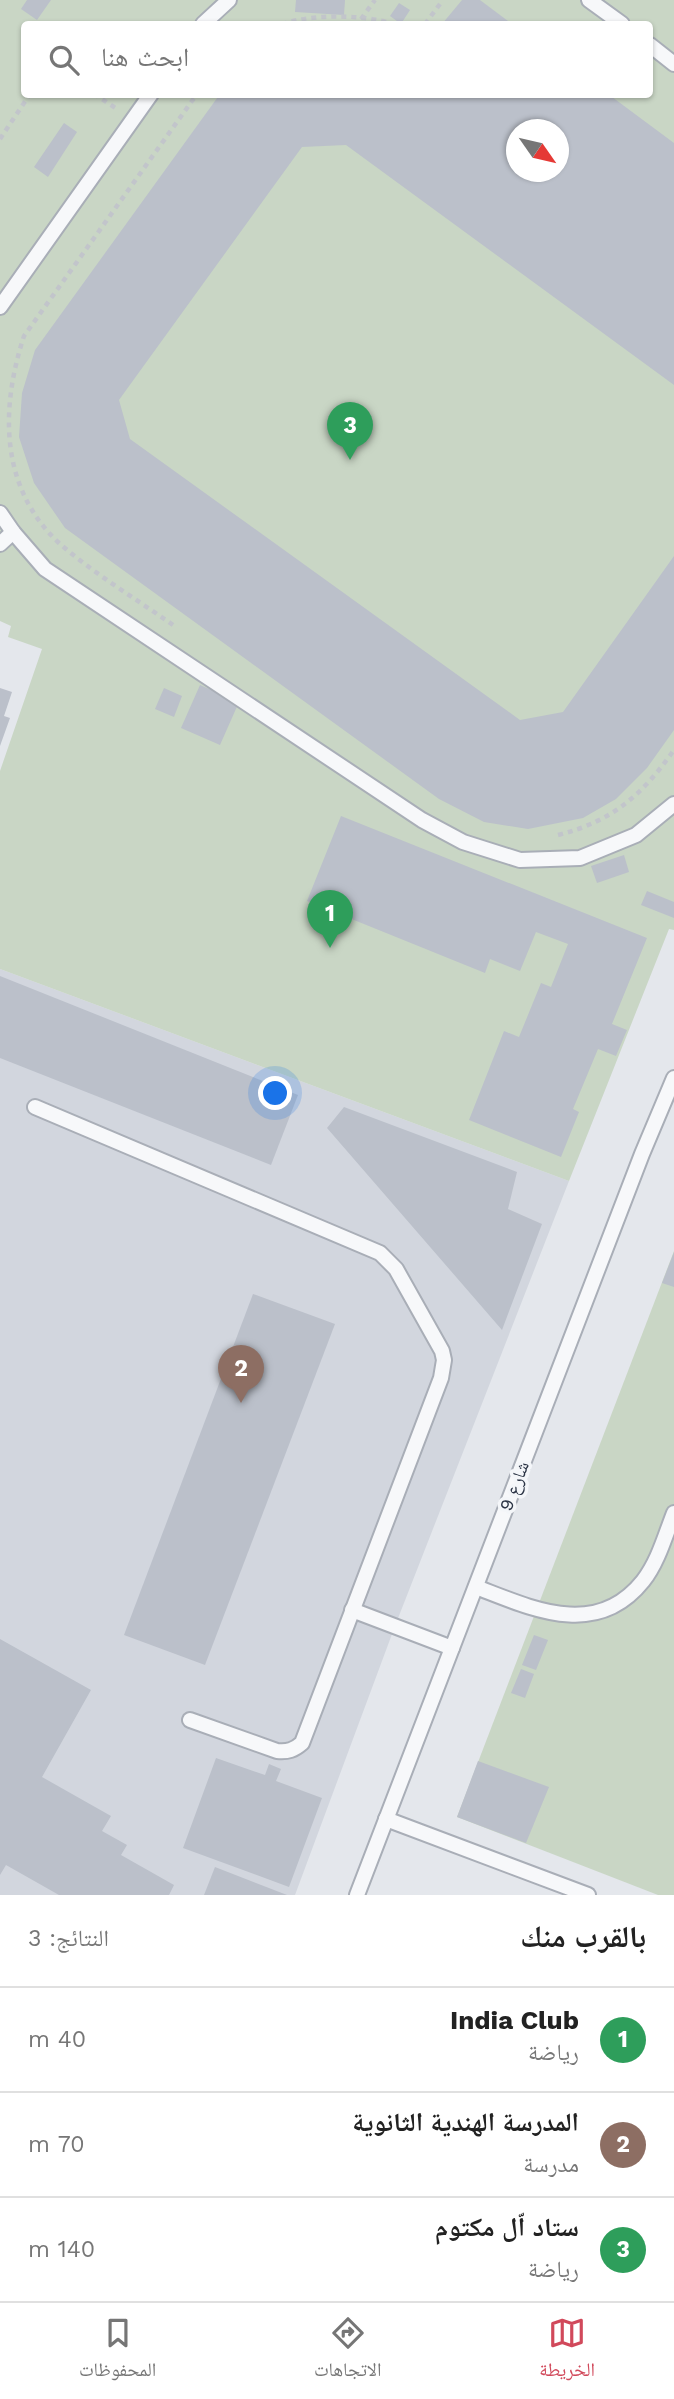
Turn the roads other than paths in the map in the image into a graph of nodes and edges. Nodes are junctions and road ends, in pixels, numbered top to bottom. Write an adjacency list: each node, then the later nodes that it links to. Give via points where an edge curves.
1 (229, 0): 3 (lane)
2 (597, 2): 4 (lane)
3 (206, 21)
4 (619, 21)
5 (653, 48): 6 (lane)
6 (674, 64)
7 (148, 98): 8 (lane)
8 (0, 307)
9 (0, 513): 10 (lane)
10 (13, 531): 11 (lane); 12 (lane, via 45,569 422,820 463,842 520,860 580,858 636,835)
11 (0, 544)
12 (674, 804)
13 (674, 1078): 16 (lane, شارع 9)
14 (34, 1107): 17 (lane, via 370,1248 396,1269 438,1342 444,1369)
15 (674, 1513): 16 (lane, via 644,1580 631,1595 599,1611 551,1614)
16 (475, 1587): 18 (lane, شارع 9)
17 (352, 1610): 18 (lane); 19 (lane, via 302,1743 295,1749 278,1751)
18 (452, 1648): 20 (lane, شارع 9)
19 (190, 1720)
20 (386, 1819): 21 (lane, شارع 9); 22 (lane)
21 (358, 1895)
22 (588, 1895)

